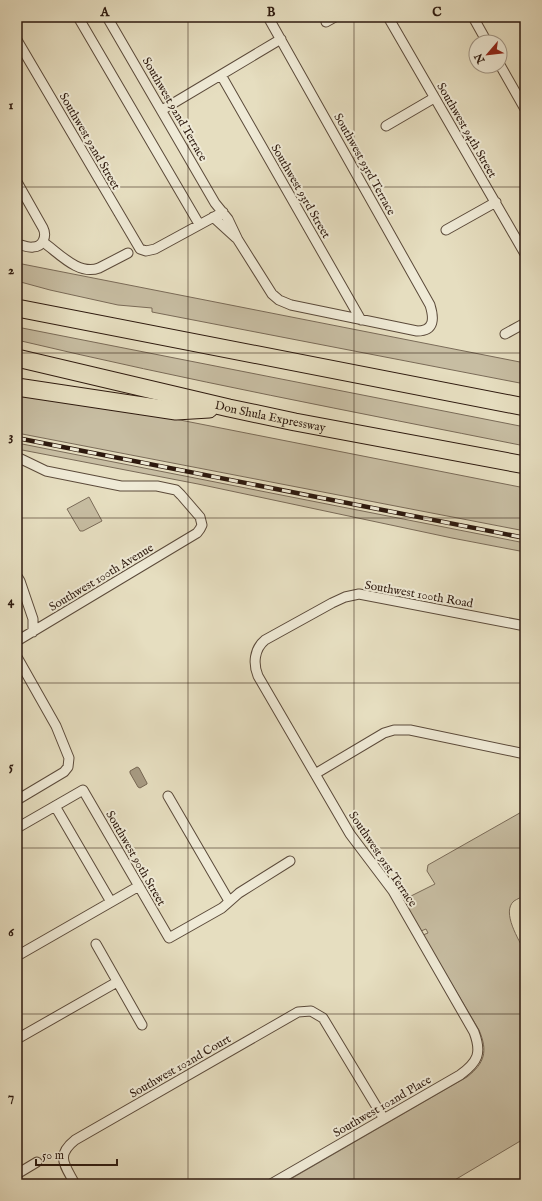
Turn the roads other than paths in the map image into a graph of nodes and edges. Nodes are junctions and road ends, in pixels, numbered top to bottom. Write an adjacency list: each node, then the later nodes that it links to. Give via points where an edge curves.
1 (78, 17): 21 (street)
2 (107, 17): 15 (street, Southwest 92nd Terrace)
3 (268, 17): 9 (street, Southwest 93rd Terrace)
4 (335, 17): 7 (street)
5 (388, 17): 13 (street, Southwest 94th Street)
6 (473, 17): 8 (street)
7 (326, 22)
8 (483, 34)
9 (281, 39): 12 (street); 31 (street, Southwest 93rd Terrace, via 430,305 433,317 425,331)
10 (17, 40): 21 (street, Southwest 92nd Street, via 140,249 146,252 155,249)
11 (505, 74): 14 (street)
12 (221, 75): 15 (street); 31 (street, Southwest 93rd Street)
13 (434, 98): 16 (street); 18 (street, Southwest 94th Street)
14 (525, 109)
15 (162, 110): 19 (street, Southwest 92nd Terrace, via 215,203)
16 (386, 126)
17 (17, 182): 24 (street, via 43,228)
18 (496, 202): 22 (street); 27 (street, Southwest 94th Street)
19 (223, 212): 20 (street); 23 (street, Southwest 92nd Terrace)
20 (213, 217): 21 (street); 23 (street)
21 (198, 224)
22 (446, 230)
23 (238, 240): 31 (street, via 270,292 279,300 291,305)
24 (43, 242): 25 (street, via 37,247); 26 (street, via 75,265 87,270 99,268)
25 (17, 244)
26 (128, 252)
27 (525, 254)
28 (17, 299): 30 (highway)
29 (17, 308): 30 (highway)
30 (40, 313): 36 (highway)
31 (361, 320)
32 (525, 323): 33 (street)
33 (505, 334)
34 (17, 358): 37 (highway, Don Shula Expressway)
35 (17, 387): 37 (highway, via 176,411)
36 (525, 407)
37 (229, 408): 39 (highway, Don Shula Expressway)
38 (17, 457): 42 (street, Southwest 100th Avenue, via 61,474 121,486 157,486 176,490 200,517 202,525 197,533)
39 (525, 465)
40 (17, 576): 42 (street, via 33,619)
41 (525, 626): 44 (street, Southwest 100th Road, via 359,594 332,602 265,640)
42 (33, 632): 43 (street, Southwest 100th Avenue)
43 (17, 641)
44 (256, 655): 47 (street, Southwest 91st Terrace, via 255,666 258,676)
45 (17, 657): 49 (street, via 56,726 69,758 68,767 64,772)
46 (525, 754): 47 (street, via 410,730 397,730 384,733)
47 (315, 774): 60 (street, Southwest 91st Terrace, via 350,834 394,891)
48 (168, 796): 54 (street)
49 (17, 800)
50 (55, 806): 51 (street); 53 (street, Southwest 90th Street, via 83,790); 55 (street)
51 (17, 828)
52 (290, 862): 54 (street)
53 (139, 886): 54 (street, Southwest 90th Street, via 169,938); 55 (street)
54 (230, 901)
55 (111, 902): 57 (street)
56 (96, 944): 58 (street)
57 (17, 956)
58 (117, 982): 59 (street); 61 (street)
59 (142, 1025)
60 (474, 1032): 62 (street, Southwest 102nd Place, via 478,1042 478,1054 470,1067)
61 (17, 1039)
62 (384, 1119): 65 (street, Southwest 102nd Court, via 323,1018 311,1011 298,1012 68,1145 64,1152 64,1163); 66 (street, Southwest 102nd Place)
63 (38, 1162): 64 (street)
64 (17, 1174)
65 (76, 1184)
66 (271, 1184)

